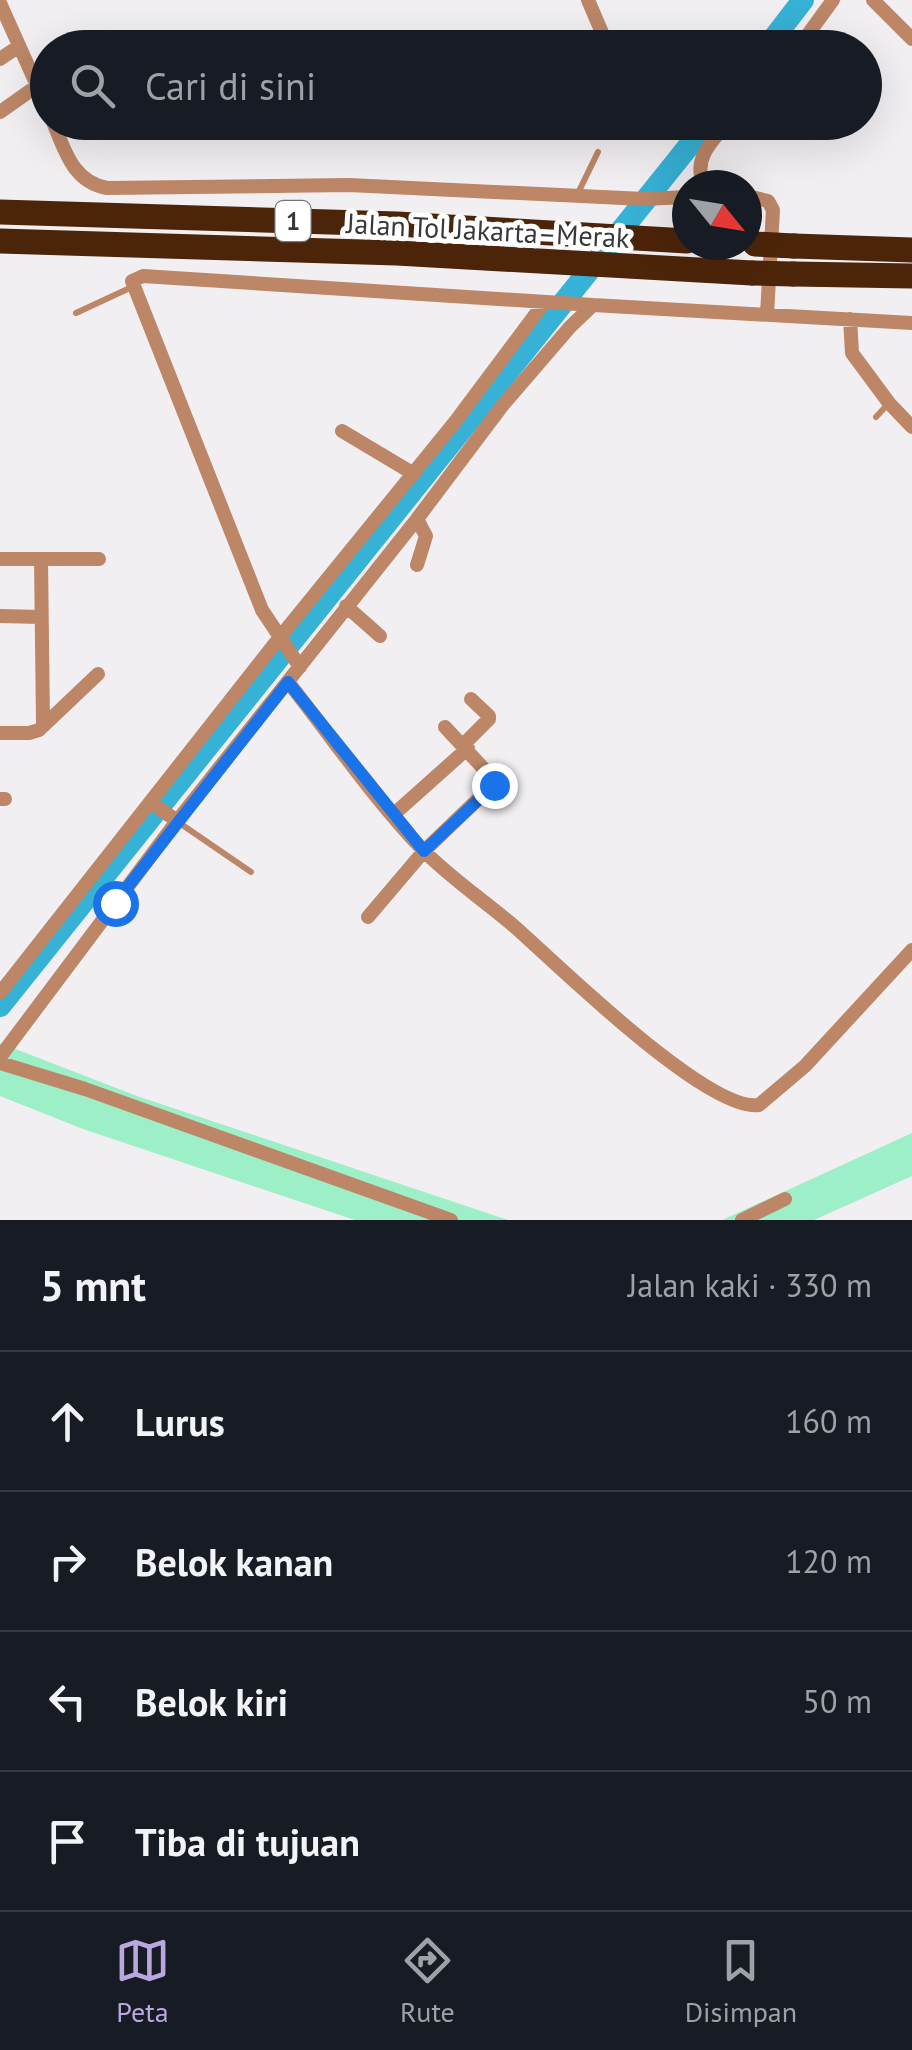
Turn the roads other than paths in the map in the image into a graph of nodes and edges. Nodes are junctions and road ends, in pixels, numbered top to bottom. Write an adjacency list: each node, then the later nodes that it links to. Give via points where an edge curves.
1 (588, 0): 5 (street)
2 (833, 0): 6 (street)
3 (874, 0): 7 (street)
4 (0, 4): 8 (street)
5 (601, 30)
6 (811, 30)
7 (912, 39)
8 (18, 47): 9 (street); 10 (street)
9 (0, 59)
10 (30, 72)
11 (30, 91): 12 (street)
12 (0, 112)
13 (61, 140): 17 (street, via 76,172 107,188 349,185)
14 (715, 140): 16 (street)
15 (598, 152): 17 (lane)
16 (699, 170)
17 (577, 194): 18 (street)
18 (672, 198)
19 (762, 200): 30 (street, via 773,210)
20 (0, 212): 22 (highway, Jalan Tol Jakarta–Merak / 1)
21 (0, 241): 25 (highway, Jalan Tol Jakarta–Merak / 1, bridge)
22 (672, 241)
23 (762, 245): 24 (highway, bridge)
24 (912, 250)
25 (912, 276)
26 (132, 288): 27 (street, via 143,276); 29 (lane); 47 (street, via 262,610)
27 (550, 304): 28 (street); 37 (street)
28 (588, 305): 30 (street); 38 (street)
29 (76, 313)
30 (767, 314): 31 (street)
31 (850, 319): 32 (street); 33 (street, via 852,352)
32 (912, 323)
33 (889, 403): 34 (lane); 35 (street)
34 (876, 417)
35 (912, 428)
36 (342, 431): 37 (street)
37 (414, 474): 47 (street)
38 (417, 519): 42 (street, via 426,536); 43 (street)
39 (0, 559): 40 (street)
40 (41, 559): 41 (street); 45 (street)
41 (100, 559)
42 (418, 565)
43 (346, 606): 46 (street); 48 (street)
44 (0, 616): 45 (street)
45 (42, 617): 52 (street)
46 (380, 636)
47 (284, 643): 48 (street); 56 (street)
48 (298, 665): 50 (street)
49 (98, 674): 52 (street)
50 (288, 682): 57 (street); 58 (street)
51 (471, 698): 55 (street, via 489,720)
52 (43, 723): 54 (street, via 29,733)
53 (446, 727): 55 (street)
54 (0, 732)
55 (466, 746): 57 (street); 59 (street, via 496,782)
56 (154, 805): 58 (street); 63 (street)
57 (393, 815): 59 (street)
58 (173, 819): 60 (lane); 64 (street)
59 (424, 851): 61 (street); 62 (street, via 641,1040 747,1106 759,1105 805,1066)
60 (252, 872)
61 (368, 917)
62 (912, 950)
63 (0, 993)
64 (0, 1060): 66 (street)
65 (785, 1199): 67 (street)
66 (451, 1220)
67 (742, 1220)

